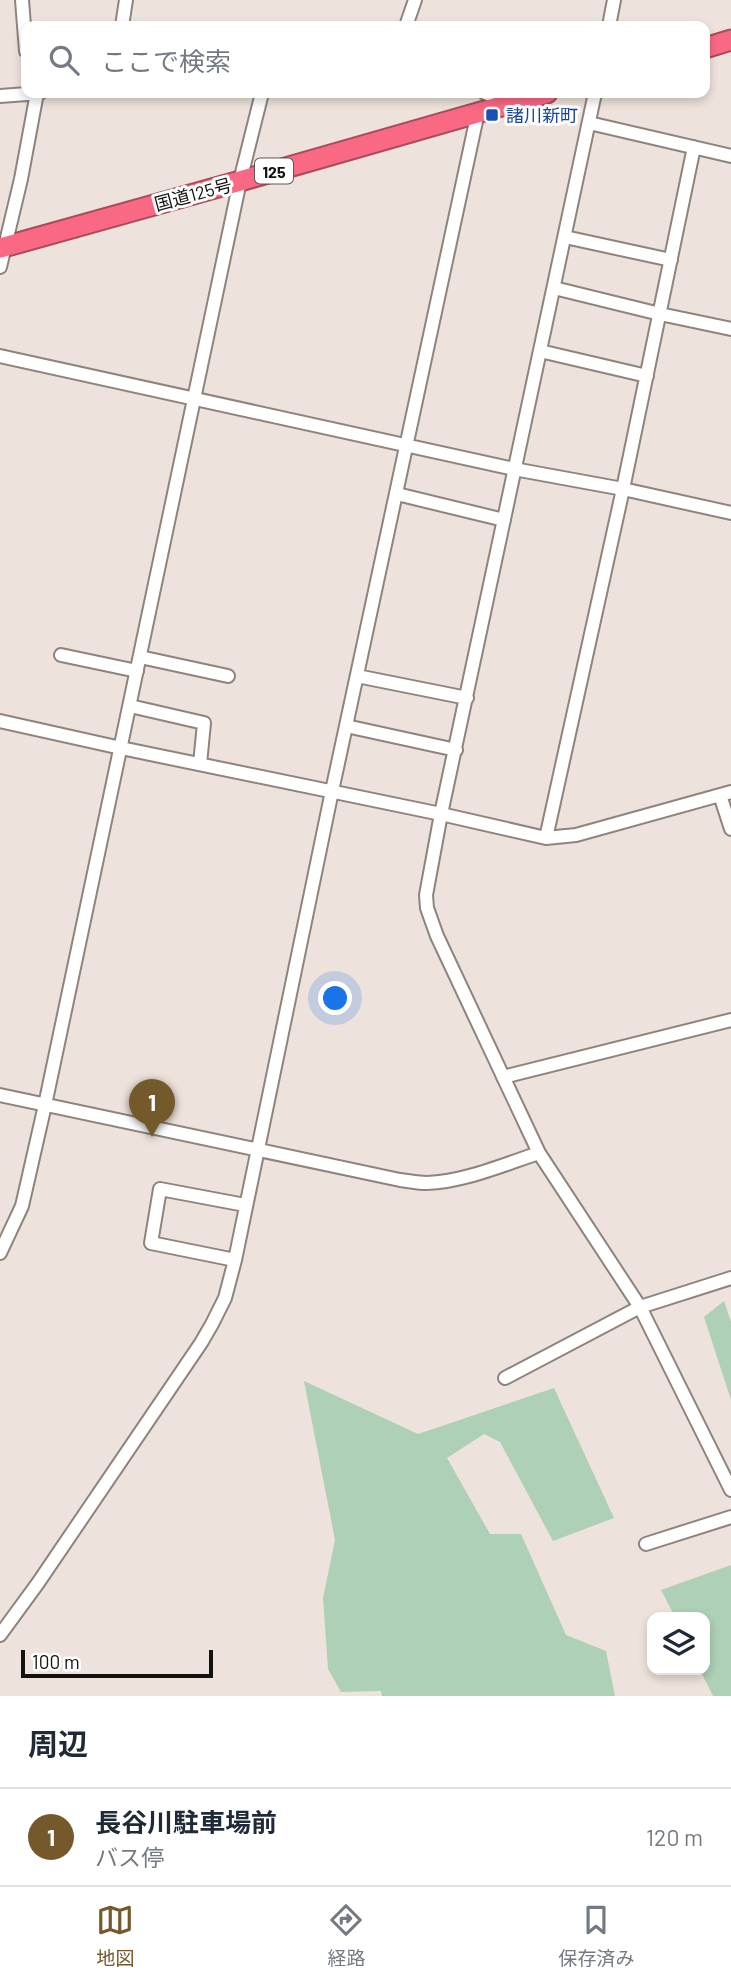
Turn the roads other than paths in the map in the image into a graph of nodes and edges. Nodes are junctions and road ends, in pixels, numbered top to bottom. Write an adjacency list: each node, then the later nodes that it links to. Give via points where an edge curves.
1 (22, 0): 5 (street)
2 (126, 0): 6 (street)
3 (415, 0): 7 (street)
4 (614, 0): 8 (street)
5 (24, 21)
6 (123, 21)
7 (408, 21)
8 (610, 21)
9 (731, 40): 10 (highway)
10 (710, 46)
11 (21, 94): 12 (street)
12 (0, 96)
13 (33, 98): 23 (street, via 21,179)
14 (261, 98): 21 (street)
15 (529, 98): 17 (highway, 国道125号 / 125, via 508,104)
16 (594, 98): 18 (street)
17 (482, 102): 21 (highway, 国道125号 / 125); 33 (street)
18 (589, 123): 19 (street); 22 (street)
19 (694, 147): 20 (street); 24 (street)
20 (731, 156)
21 (240, 181): 23 (highway, 国道125号 / 125); 32 (street)
22 (565, 237): 24 (street); 26 (street)
23 (2, 247): 25 (street)
24 (671, 260): 27 (street)
25 (0, 267)
26 (554, 288): 27 (street); 29 (street)
27 (660, 314): 28 (street); 31 (street)
28 (731, 329)
29 (540, 351): 31 (street); 34 (street)
30 (0, 356): 32 (street)
31 (647, 376): 35 (street)
32 (194, 397): 33 (street); 40 (street)
33 (408, 444): 34 (street); 36 (street)
34 (514, 469): 35 (street); 38 (street)
35 (624, 489): 37 (street); 55 (street)
36 (397, 494): 38 (street); 43 (street)
37 (731, 513)
38 (504, 520): 44 (street)
39 (61, 655): 41 (street)
40 (140, 657): 41 (street); 42 (street)
41 (137, 671): 45 (street)
42 (228, 676)
43 (357, 676): 44 (street); 47 (street)
44 (467, 698): 49 (street)
45 (130, 706): 48 (street); 50 (street, via 204,723)
46 (0, 720): 48 (street)
47 (346, 726): 49 (street); 51 (street)
48 (121, 748): 50 (street); 59 (street)
49 (456, 750): 53 (street)
50 (201, 764): 51 (street)
51 (332, 791): 53 (street); 60 (street)
52 (725, 794): 54 (street); 55 (street, via 576,835)
53 (442, 814): 55 (street); 57 (street, via 428,879 427,908)
54 (731, 829)
55 (546, 838)
56 (731, 1020): 57 (street)
57 (503, 1077): 61 (street)
58 (0, 1095): 59 (street)
59 (45, 1105): 60 (street); 63 (street, via 22,1206)
60 (258, 1151): 61 (street, via 427,1183); 62 (street)
61 (539, 1153): 66 (street)
62 (245, 1205): 64 (street); 64 (street, via 159,1189 151,1243)
63 (0, 1253)
64 (235, 1260): 71 (street, via 225,1298 201,1343)
65 (731, 1278): 66 (street)
66 (640, 1307): 67 (street); 68 (street)
67 (505, 1378)
68 (731, 1490)
69 (731, 1517): 70 (street)
70 (646, 1544)
71 (0, 1635)

